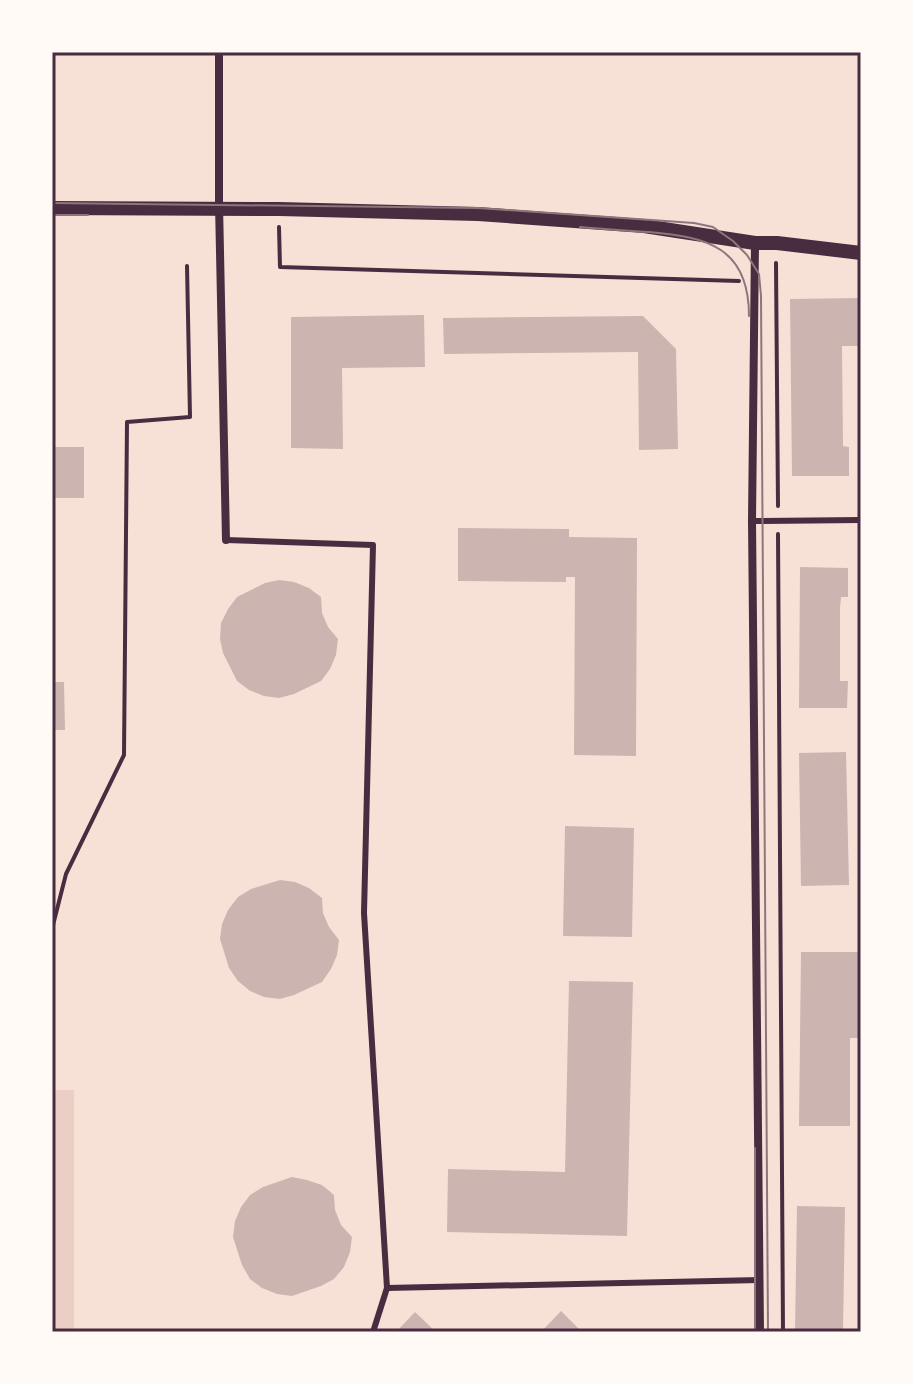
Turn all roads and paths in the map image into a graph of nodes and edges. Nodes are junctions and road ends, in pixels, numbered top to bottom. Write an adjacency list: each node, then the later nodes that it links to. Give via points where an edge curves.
1 (219, 52): 3 (street)
2 (52, 208): 3 (street)
3 (219, 209): 4 (street); 16 (street)
4 (279, 209): 5 (street, via 541,218 644,226); 9 (path, via 280,267)
5 (755, 243): 6 (street); 9 (street)
6 (861, 253)
7 (776, 263): 10 (path)
8 (187, 266): 17 (path, via 190,417 127,422 124,755 66,874)
9 (754, 282): 10 (path); 14 (street)
10 (776, 283): 15 (path)
11 (861, 356): 12 (path)
12 (861, 486)
13 (861, 520): 15 (lane)
14 (752, 521): 15 (lane); 18 (street)
15 (778, 521): 22 (path)
16 (226, 540): 19 (lane, via 373,545 364,913)
17 (52, 929)
18 (760, 1280): 19 (lane); 21 (street)
19 (387, 1288): 20 (lane)
20 (373, 1332)
21 (760, 1332)
22 (783, 1332)

